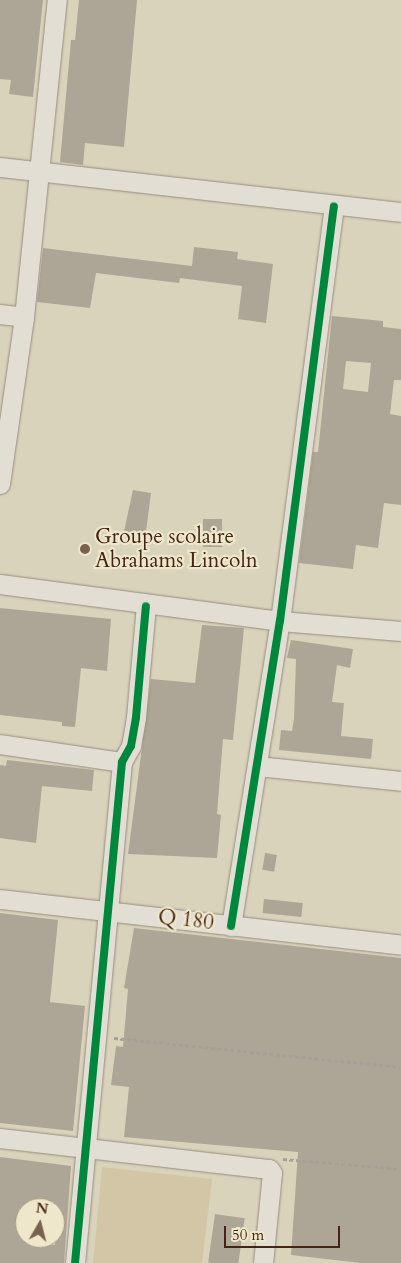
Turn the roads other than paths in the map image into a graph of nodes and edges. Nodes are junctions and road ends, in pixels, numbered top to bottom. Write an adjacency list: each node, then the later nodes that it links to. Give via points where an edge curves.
1 (57, 0): 3 (street)
2 (0, 168): 3 (street)
3 (40, 173): 4 (street); 7 (street)
4 (334, 206): 5 (street); 11 (street)
5 (401, 212)
6 (0, 314): 7 (street)
7 (24, 317): 8 (street)
8 (0, 484)
9 (0, 584): 10 (street)
10 (146, 606): 11 (street); 14 (street, via 136,717 131,746)
11 (280, 621): 12 (street); 15 (street)
12 (401, 631)
13 (0, 744): 14 (street)
14 (122, 762): 18 (street)
15 (257, 766): 16 (street); 19 (street)
16 (401, 781)
17 (0, 899): 18 (street, Q 180)
18 (108, 910): 19 (street, Q 180); 22 (street)
19 (231, 926): 20 (street, Q 180)
20 (401, 945)
21 (0, 1138): 22 (street)
22 (87, 1147): 23 (street); 24 (street, via 269,1169 272,1173)
23 (75, 1263)
24 (262, 1263)

